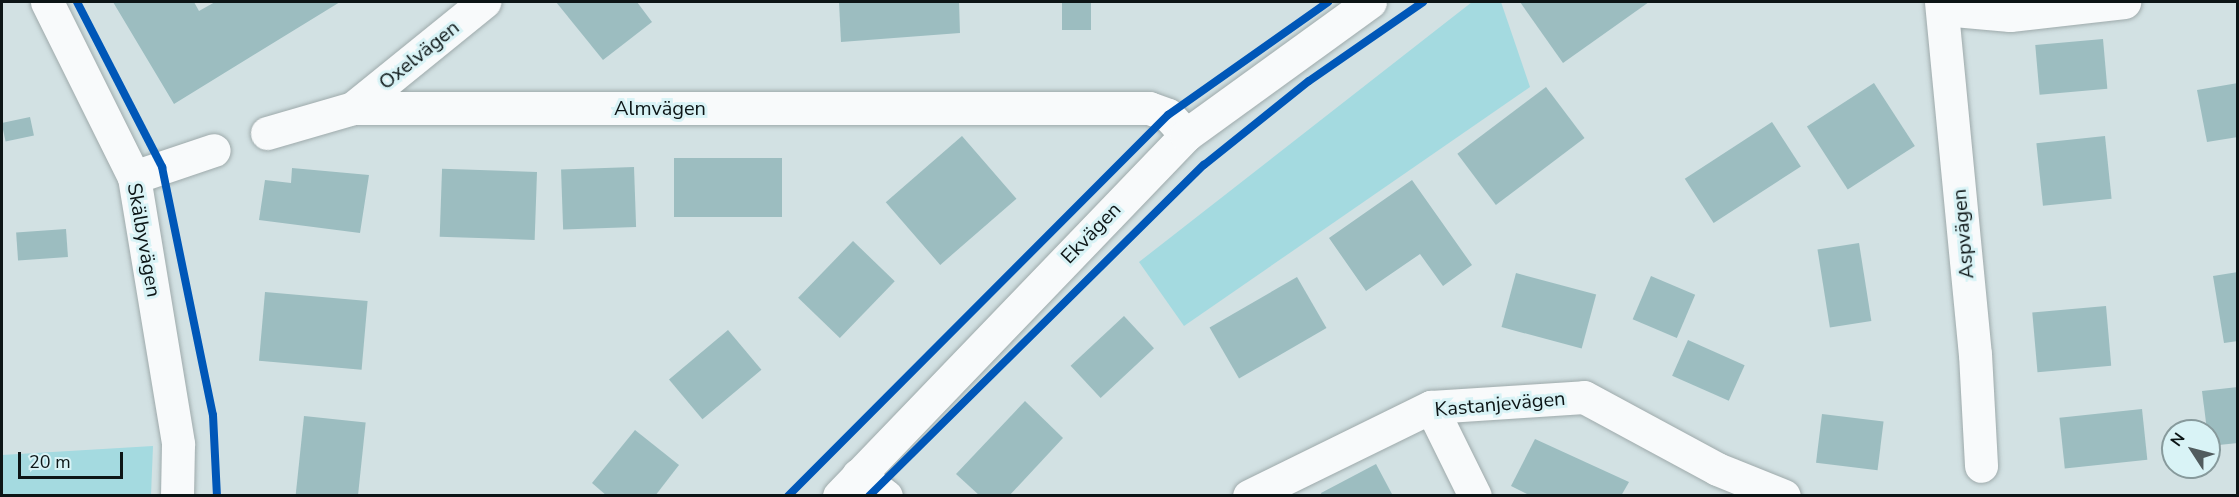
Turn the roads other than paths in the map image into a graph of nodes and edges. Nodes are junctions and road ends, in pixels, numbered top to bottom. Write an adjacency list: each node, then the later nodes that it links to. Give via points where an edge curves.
1 (47, 2): 10 (street, Skälbyvägen)
2 (484, 2): 6 (street, Oxelvägen)
3 (1370, 2): 8 (street, Ekvägen)
4 (2124, 2): 5 (street, via 2010,15)
5 (1942, 5): 12 (street, Aspvägen)
6 (353, 108): 7 (street, Almvägen); 8 (street, Almvägen, via 1149,108 1168,115)
7 (267, 133)
8 (1186, 135): 13 (street, Ekvägen)
9 (214, 150): 10 (street)
10 (134, 177): 14 (street, Skälbyvägen, via 178,444)
11 (1431, 407): 16 (street, Kastanjevägen); 17 (street); 18 (street, Kastanjevägen, via 1584,397 1718,469)
12 (1981, 466)
13 (848, 485): 15 (street)
14 (177, 495)
15 (886, 495)
16 (1249, 495)
17 (1474, 495)
18 (1784, 495)

